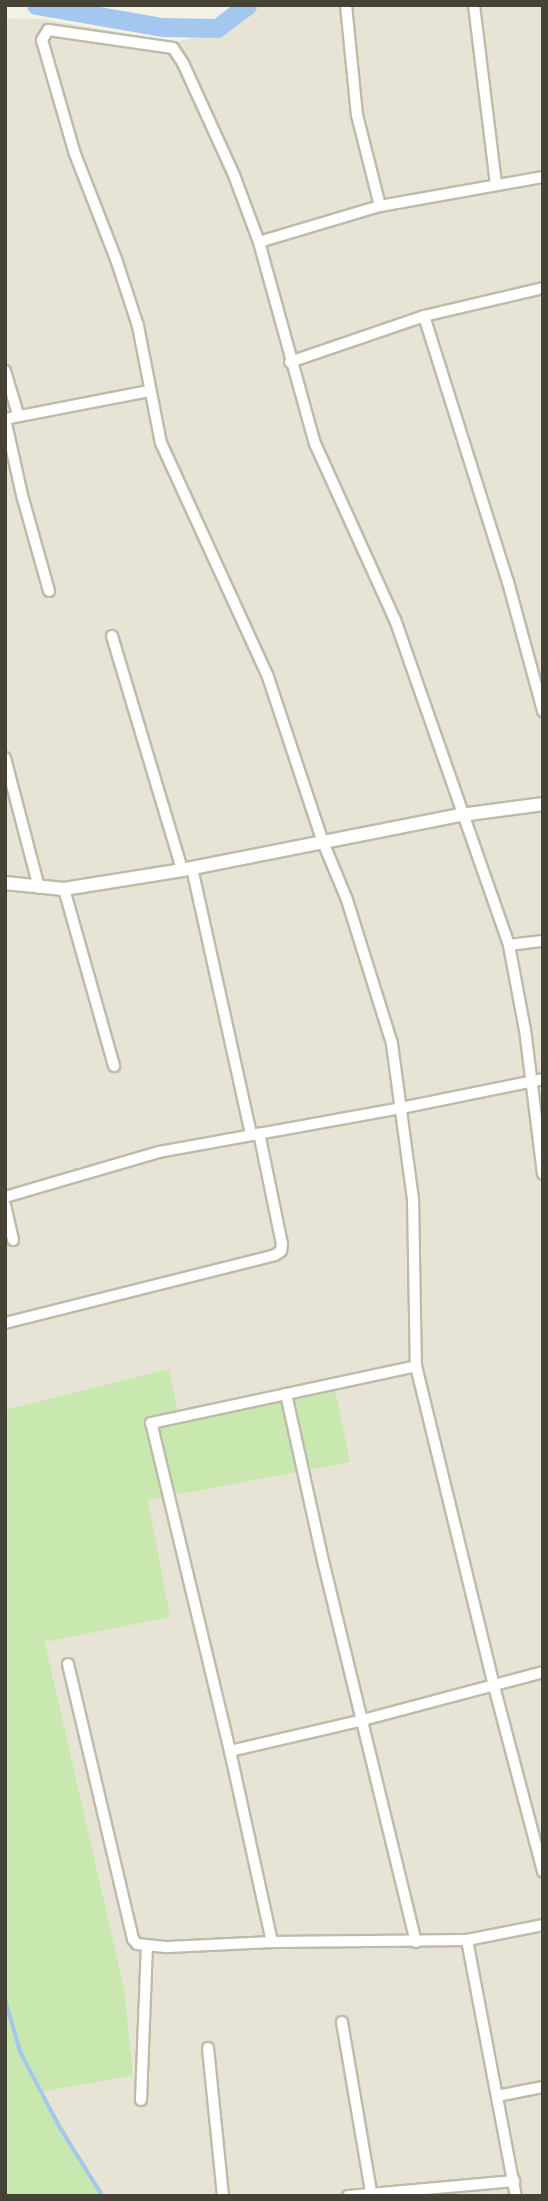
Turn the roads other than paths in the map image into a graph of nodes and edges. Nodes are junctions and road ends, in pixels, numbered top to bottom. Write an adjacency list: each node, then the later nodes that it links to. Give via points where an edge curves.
1 (346, 5): 5 (street, via 357,116)
2 (474, 5): 4 (street)
3 (543, 177): 4 (street)
4 (496, 184): 5 (street)
5 (380, 206): 6 (street)
6 (259, 243): 9 (street); 11 (street, via 234,175 173,48 48,30 43,40 75,154 138,326)
7 (543, 288): 8 (street)
8 (424, 316): 9 (street); 15 (street, via 508,582)
9 (290, 362): 18 (street, via 315,444 395,620)
10 (5, 371): 12 (street)
11 (149, 391): 12 (street); 19 (street, via 161,443 268,677)
12 (19, 414): 13 (street, via 5,419)
13 (49, 591)
14 (112, 636): 20 (street)
15 (543, 711)
16 (5, 758): 22 (street)
17 (543, 804): 18 (street)
18 (461, 815): 19 (street); 25 (street)
19 (323, 842): 20 (street); 28 (street, via 347,900 392,1044)
20 (187, 869): 23 (street); 29 (street)
21 (5, 883): 22 (street)
22 (39, 888): 23 (street)
23 (64, 889): 26 (street)
24 (543, 941): 25 (street)
25 (509, 945): 27 (street)
26 (114, 1066)
27 (537, 1080): 28 (street); 30 (street)
28 (401, 1108): 29 (street); 35 (street, via 413,1199)
29 (255, 1134): 31 (street, via 159,1152); 34 (street, via 281,1251)
30 (543, 1174)
31 (5, 1197)
32 (5, 1205): 33 (street)
33 (13, 1240)
34 (5, 1323)
35 (416, 1366): 36 (street); 39 (street)
36 (286, 1394): 40 (street); 41 (street, via 151,1423)
37 (68, 1664): 47 (street, via 133,1939)
38 (543, 1672): 39 (street)
39 (494, 1686): 40 (street); 42 (street)
40 (363, 1720): 41 (street); 46 (street)
41 (230, 1751): 45 (street)
42 (543, 1872)
43 (543, 1925): 44 (street)
44 (467, 1940): 46 (street); 51 (street)
45 (272, 1942): 46 (street); 47 (street)
46 (416, 1942)
47 (147, 1947): 52 (street)
48 (342, 2022): 54 (street)
49 (208, 2048): 55 (street)
50 (543, 2087): 51 (street)
51 (497, 2096): 53 (street)
52 (141, 2100)
53 (514, 2181): 54 (street); 57 (street)
54 (371, 2192): 56 (street)
55 (223, 2196)
56 (348, 2196)
57 (516, 2196)

